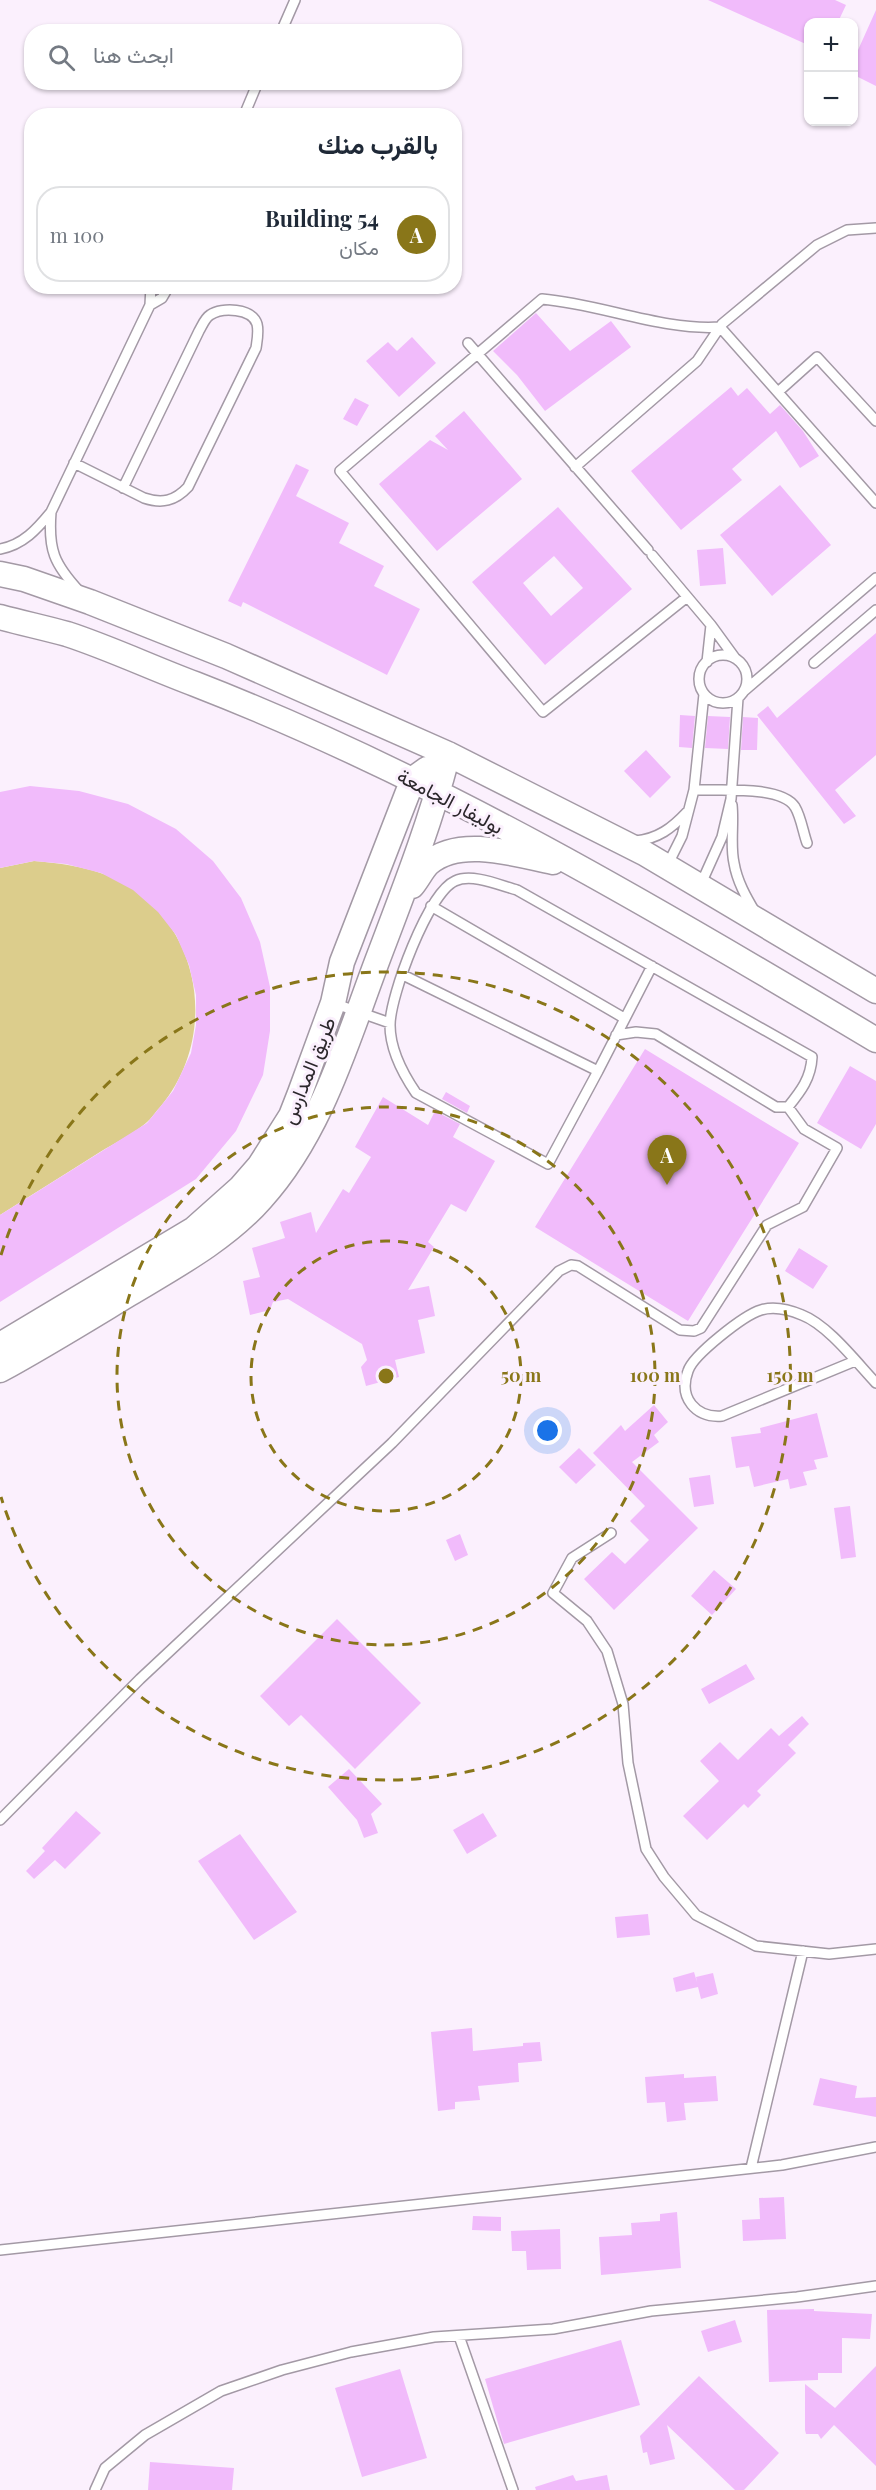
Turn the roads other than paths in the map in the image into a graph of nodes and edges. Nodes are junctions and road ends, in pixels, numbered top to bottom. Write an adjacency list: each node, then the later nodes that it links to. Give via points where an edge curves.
1 (296, 0): 2 (lane)
2 (285, 24)
3 (255, 90): 4 (lane)
4 (247, 108)
5 (876, 228): 9 (lane, via 847,230 817,245)
6 (151, 294): 8 (lane)
7 (164, 294): 8 (lane)
8 (150, 305): 14 (lane)
9 (720, 327): 11 (lane, via 698,328 573,301 542,299); 12 (lane); 15 (lane, via 698,361)
10 (468, 343): 11 (lane)
11 (477, 353): 15 (lane); 22 (lane, via 340,471 543,712)
12 (778, 392): 13 (lane, via 817,357); 17 (lane)
13 (876, 421)
14 (74, 463): 16 (lane); 18 (lane)
15 (575, 467): 22 (lane)
16 (123, 488): 16 (lane, via 144,498 166,502 188,487 256,348 257,325 253,318 226,310 209,315)
17 (876, 503)
18 (51, 512): 19 (lane, via 30,535); 23 (lane, via 53,555 59,568)
19 (0, 549)
20 (0, 574): 23 (street, بوليفار الجامعة)
21 (876, 578): 31 (lane)
22 (687, 597): 26 (lane)
23 (90, 602): 32 (street, بوليفار الجامعة, via 226,656)
24 (876, 610): 29 (lane)
25 (0, 617): 33 (street, بوليفار الجامعة, via 67,635 263,710)
26 (711, 625): 27 (lane); 28 (lane)
27 (735, 658): 28 (lane, via 717,656); 31 (lane, via 746,673)
28 (707, 662): 30 (lane, via 700,676)
29 (814, 663)
30 (704, 694): 31 (lane, via 720,703 730,702); 34 (lane)
31 (741, 694): 36 (lane)
32 (448, 754): 33 (street); 35 (street); 38 (street, بوليفار الجامعة)
33 (413, 778): 35 (street, بوليفار الجامعة); 49 (street, طريق المدارس, via 342,962)
34 (694, 790): 36 (lane); 37 (lane)
35 (438, 794): 41 (street, بوليفار الجامعة); 44 (street)
36 (731, 795): 39 (lane, via 783,795 796,808); 42 (lane, via 722,837); 45 (lane, via 733,861 740,884 755,911)
37 (689, 811): 38 (lane, via 660,835); 40 (lane)
38 (623, 842): 40 (street, بوليفار الجامعة)
39 (807, 843)
40 (667, 866): 42 (street, بوليفار الجامعة)
41 (585, 869): 44 (street, via 494,850 451,850 429,863); 54 (street, بوليفار الجامعة)
42 (700, 886): 45 (street, بوليفار الجامعة)
43 (431, 906): 46 (lane, via 445,887 456,880 470,878 517,890); 47 (lane); 51 (lane)
44 (397, 907): 50 (street)
45 (785, 937): 48 (street, بوليفار الجامعة)
46 (652, 966): 51 (lane); 56 (lane, via 812,1057 811,1072)
47 (403, 975): 52 (lane); 55 (lane)
48 (876, 991)
49 (333, 1003): 50 (lane); 57 (street, طريق المدارس, via 291,1116 260,1165 240,1188 194,1228)
50 (358, 1012): 52 (lane); 59 (street, via 302,1144 261,1200 166,1272)
51 (624, 1018): 53 (lane)
52 (390, 1023): 55 (lane, via 392,1042 406,1079 416,1093 548,1164)
53 (616, 1035): 55 (lane); 56 (lane, via 656,1034 776,1107)
54 (876, 1040)
55 (598, 1071)
56 (788, 1107): 62 (lane, via 804,1130 837,1148 803,1207 767,1225 701,1328 680,1330 578,1266 559,1271 392,1443 140,1679)
57 (0, 1346)
58 (855, 1361): 58 (lane, via 804,1316 787,1310 761,1310 698,1356 687,1372 687,1391 690,1402 700,1413 722,1416); 60 (lane)
59 (0, 1370)
60 (876, 1383)
61 (611, 1533): 64 (lane, via 572,1558 553,1593 587,1621 606,1651 623,1704 628,1763 646,1849 696,1915 756,1946)
62 (0, 1820)
63 (876, 1949): 64 (lane, via 830,1954)
64 (803, 1951): 66 (lane)
65 (876, 2147): 66 (lane)
66 (752, 2168): 67 (lane)
67 (0, 2250)
68 (876, 2286): 69 (lane, via 651,2312 553,2329)
69 (459, 2336): 70 (lane, via 351,2352 221,2391 145,2435 105,2468); 71 (lane)
70 (95, 2490)
71 (513, 2490)

